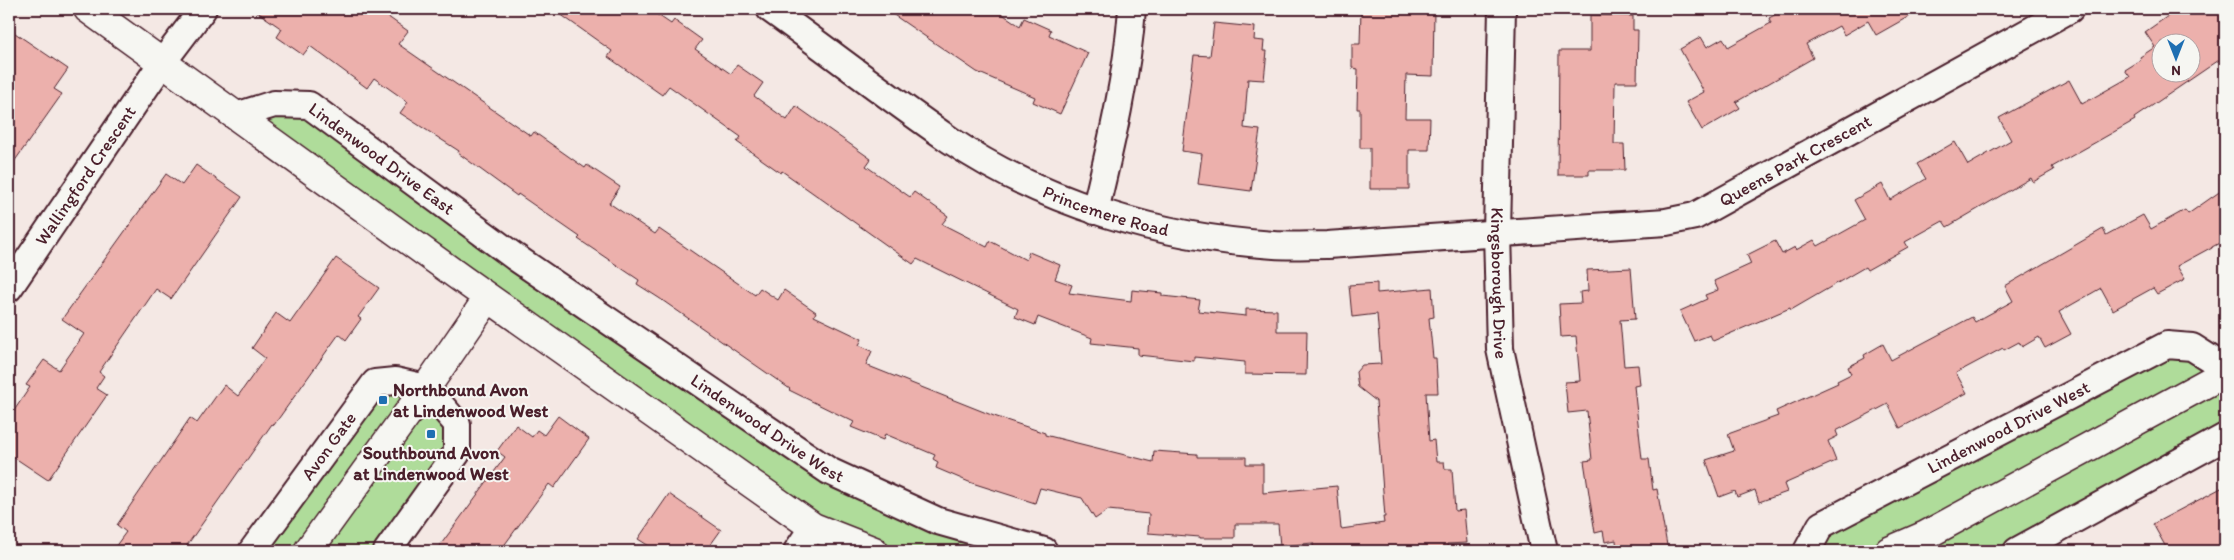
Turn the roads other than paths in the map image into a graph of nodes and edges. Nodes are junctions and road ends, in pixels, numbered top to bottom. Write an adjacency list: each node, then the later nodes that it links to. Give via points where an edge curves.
1 (88, 9): 7 (street)
2 (203, 9): 7 (street)
3 (770, 9): 9 (street, Princemere Road, via 951,141 1038,187)
4 (1132, 9): 9 (street, via 1124,81)
5 (1502, 9): 10 (street, Kingsborough Drive)
6 (2070, 9): 10 (street, Queens Park Crescent, via 1695,216 1666,222)
7 (162, 63): 8 (street); 12 (street, Wallingford Crescent)
8 (236, 116): 11 (street, Lindenwood Drive East, via 274,104 309,105); 13 (street)
9 (1096, 211): 10 (street, Princemere Road, via 1172,232 1274,245 1327,245)
10 (1497, 232): 25 (street, Kingsborough Drive, via 1500,349)
11 (515, 257): 24 (street, Lindenwood Drive West, via 829,471 938,520)
12 (9, 288)
13 (488, 298): 16 (street); 18 (street)
14 (2225, 368): 26 (street, Lindenwood Drive West, via 2192,347 2167,345 1821,525)
15 (2225, 372): 27 (street, via 1926,535)
16 (426, 388): 19 (street, Avon Gate, via 395,381 375,383); 20 (street); 21 (street, via 457,424 457,453)
17 (2225, 437): 28 (street)
18 (813, 527): 22 (street); 23 (street)
19 (252, 551)
20 (308, 551)
21 (387, 551)
22 (797, 551)
23 (874, 551)
24 (1044, 551)
25 (1544, 551)
26 (1807, 551)
27 (1889, 551)
28 (2017, 551)

